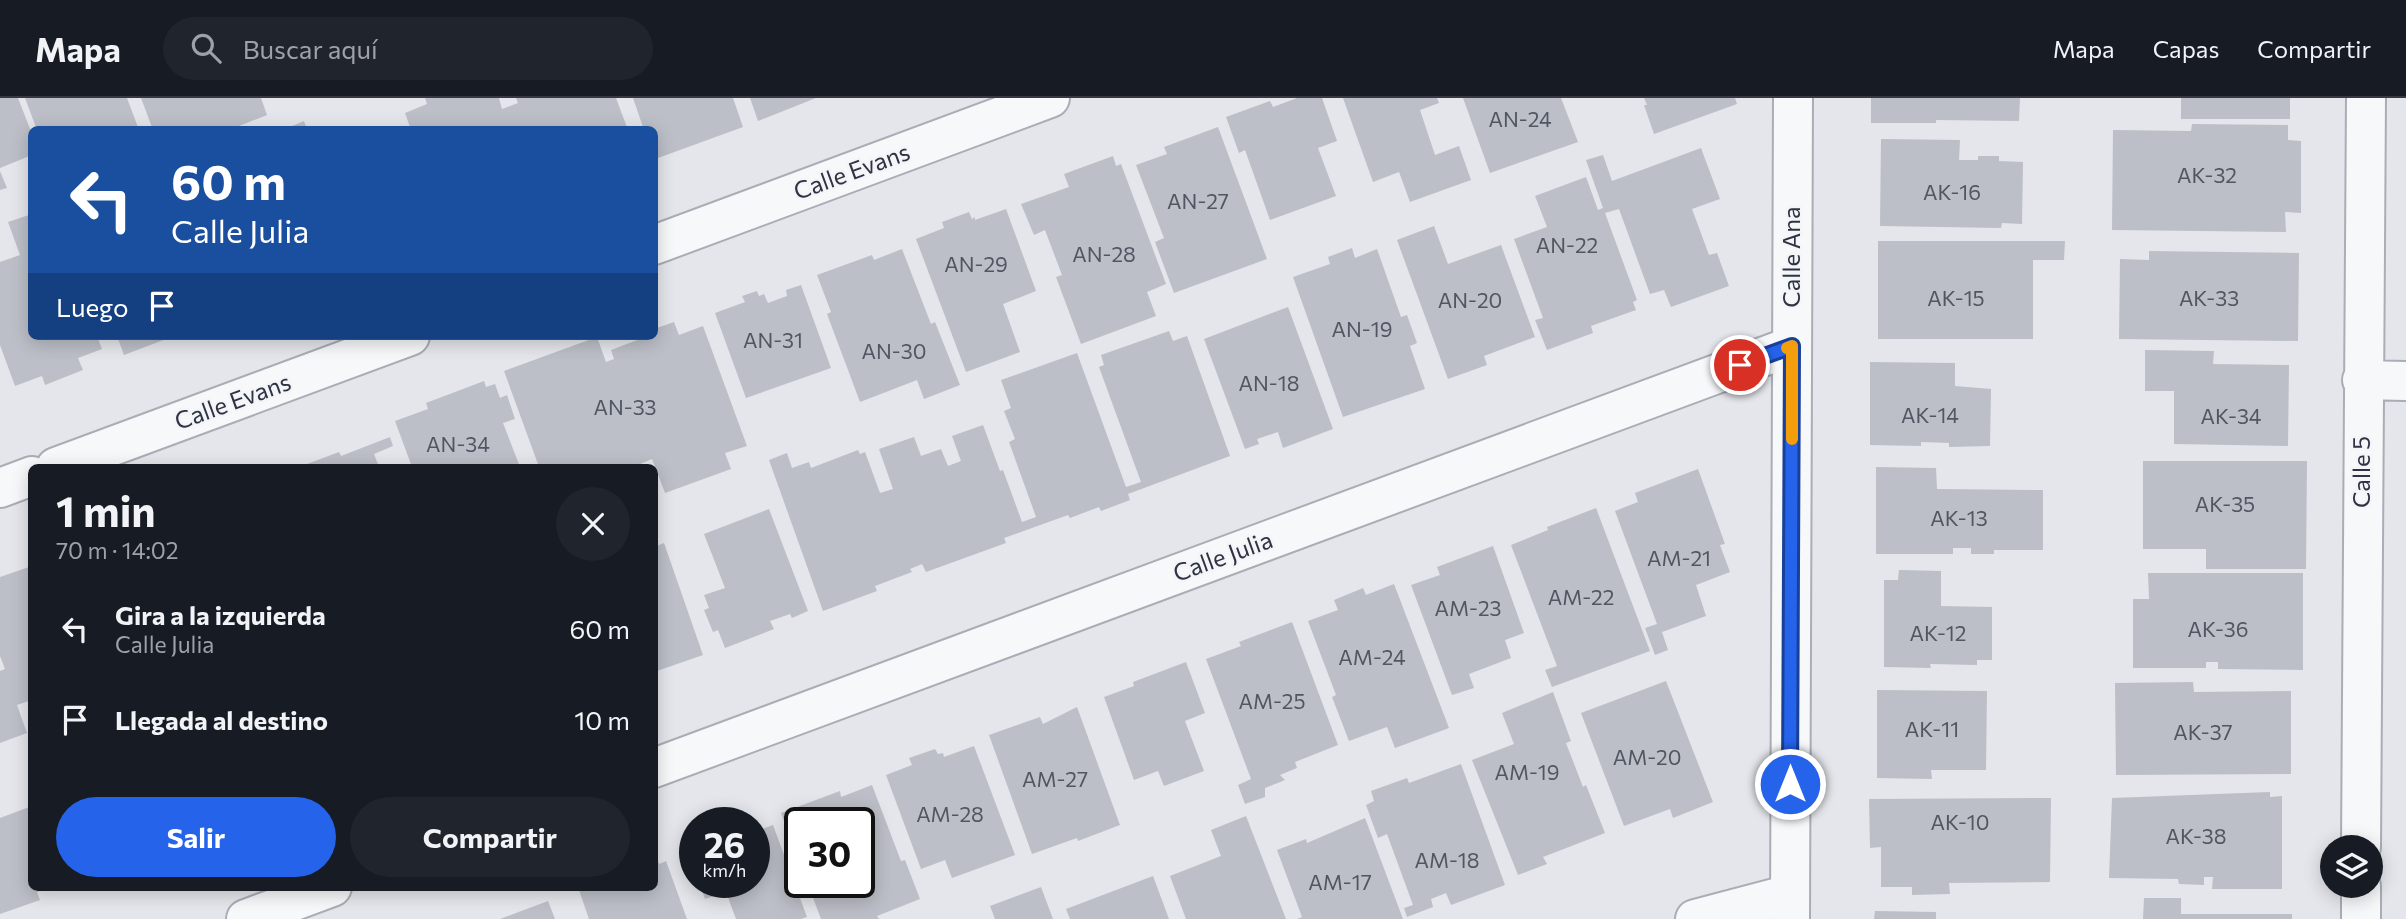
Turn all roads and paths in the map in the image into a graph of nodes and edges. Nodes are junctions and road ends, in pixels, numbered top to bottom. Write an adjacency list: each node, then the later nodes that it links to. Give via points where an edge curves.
1 (1050, 98): 4 (street, Calle Evans)
2 (1793, 98): 6 (street, Calle Ana)
3 (2366, 98): 7 (street, Calle 5)
4 (658, 244)
5 (399, 340): 9 (street, Calle Evans)
6 (1792, 346): 12 (street, Calle Julia); 16 (street, Calle Ana)
7 (2362, 380): 8 (street); 13 (street, Calle 5)
8 (2406, 381)
9 (64, 464)
10 (28, 478): 11 (street)
11 (0, 488)
12 (658, 767)
13 (2361, 835)
14 (321, 891): 17 (street)
15 (2361, 898): 19 (street)
16 (1790, 906): 18 (street)
17 (246, 919)
18 (1695, 919)
19 (2361, 919)

